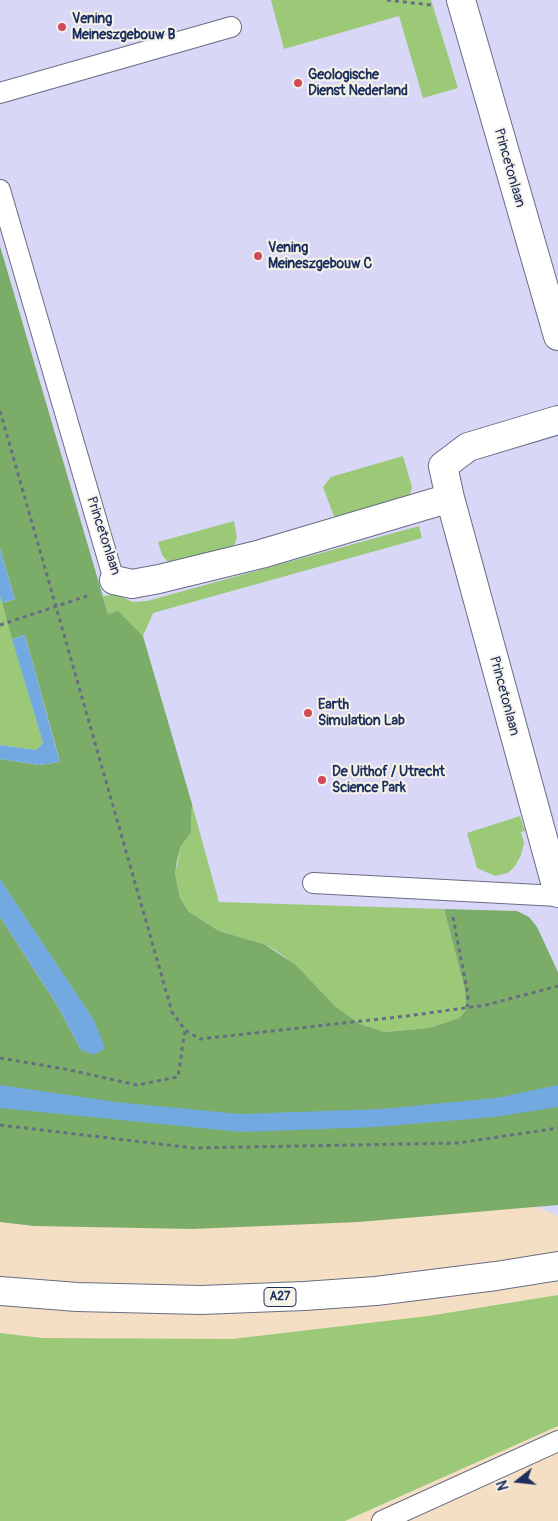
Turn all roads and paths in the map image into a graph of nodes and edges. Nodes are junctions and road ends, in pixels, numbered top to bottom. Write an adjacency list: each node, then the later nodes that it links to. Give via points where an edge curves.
1 (387, 0): 2 (path, via 408,4)
2 (462, 4): 6 (main road, Princetonlaan)
3 (231, 27): 4 (lane)
4 (0, 93)
5 (0, 190): 10 (lane, Princetonlaan)
6 (558, 336)
7 (0, 411): 11 (path)
8 (558, 420): 9 (main road, Princetonlaan, via 468,447 443,466)
9 (450, 498): 10 (main road, Princetonlaan, via 261,554 159,579 132,584); 15 (main road, Princetonlaan)
10 (114, 580)
11 (57, 607): 12 (path); 18 (path, via 172,1012)
12 (0, 625)
13 (313, 884): 14 (lane)
14 (448, 890): 15 (lane); 17 (path, via 468,995)
15 (558, 894)
16 (558, 986): 17 (path)
17 (467, 1007): 18 (path, via 200,1039)
18 (185, 1030): 19 (path, via 178,1077 136,1085 65,1068)
19 (0, 1058)
20 (0, 1125): 21 (path, via 192,1148 458,1144)
21 (558, 1128)
22 (558, 1266): 23 (main road, A27, via 376,1291 304,1296 191,1300)
23 (0, 1291)
24 (558, 1441): 25 (lane)
25 (382, 1521)

